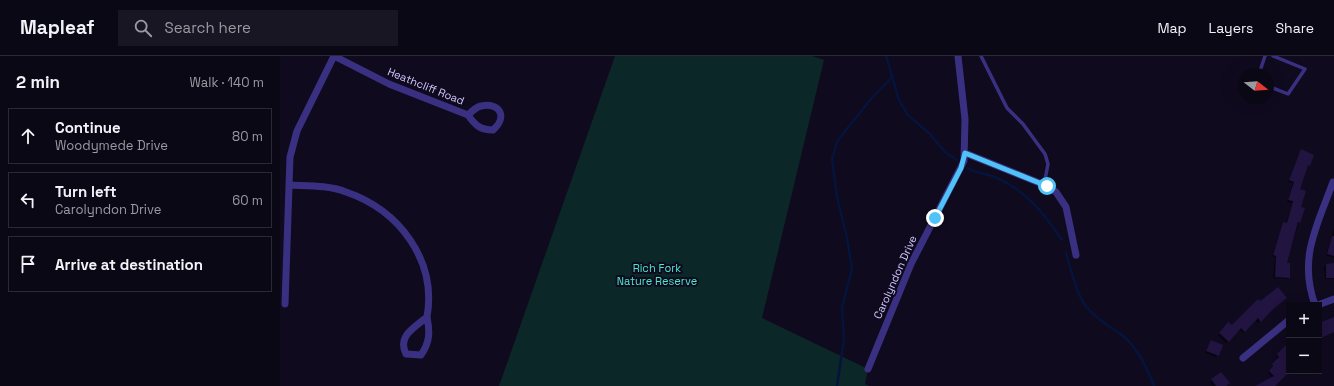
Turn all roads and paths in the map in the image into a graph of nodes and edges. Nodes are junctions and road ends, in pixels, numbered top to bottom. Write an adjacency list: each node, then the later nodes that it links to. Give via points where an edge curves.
1 (334, 56): 8 (street, Heathcliff Road, via 389,84); 11 (street, via 297,131 290,156)
2 (958, 56): 9 (street, Carolyndon Drive, via 965,119)
3 (981, 56): 12 (lane, via 1007,108 1023,124 1045,154 1048,164)
4 (1265, 56): 6 (lane)
5 (1273, 56): 7 (lane, via 1305,69 1288,94)
6 (1260, 68)
7 (1274, 88)
8 (468, 115): 8 (street, Heathcliff Road, via 473,123 483,130 493,130 499,125 502,117 501,112 495,107 487,105 480,106)
9 (965, 153): 12 (street); 21 (street, Carolyndon Drive, via 961,168 911,264)
10 (1333, 182): 15 (street, via 1309,250 1308,282)
11 (288, 185): 16 (street); 18 (street, via 345,191 373,204 396,222 412,243 425,270 430,290)
12 (1044, 185): 13 (street, via 1056,192 1066,207)
13 (1076, 255)
14 (1334, 299): 17 (street)
15 (1313, 302)
16 (285, 304)
17 (1322, 304)
18 (427, 317): 18 (street, via 406,334 402,346 406,354 421,355 425,349 430,331)
19 (1286, 322): 20 (street)
20 (1243, 358)
21 (868, 370)

